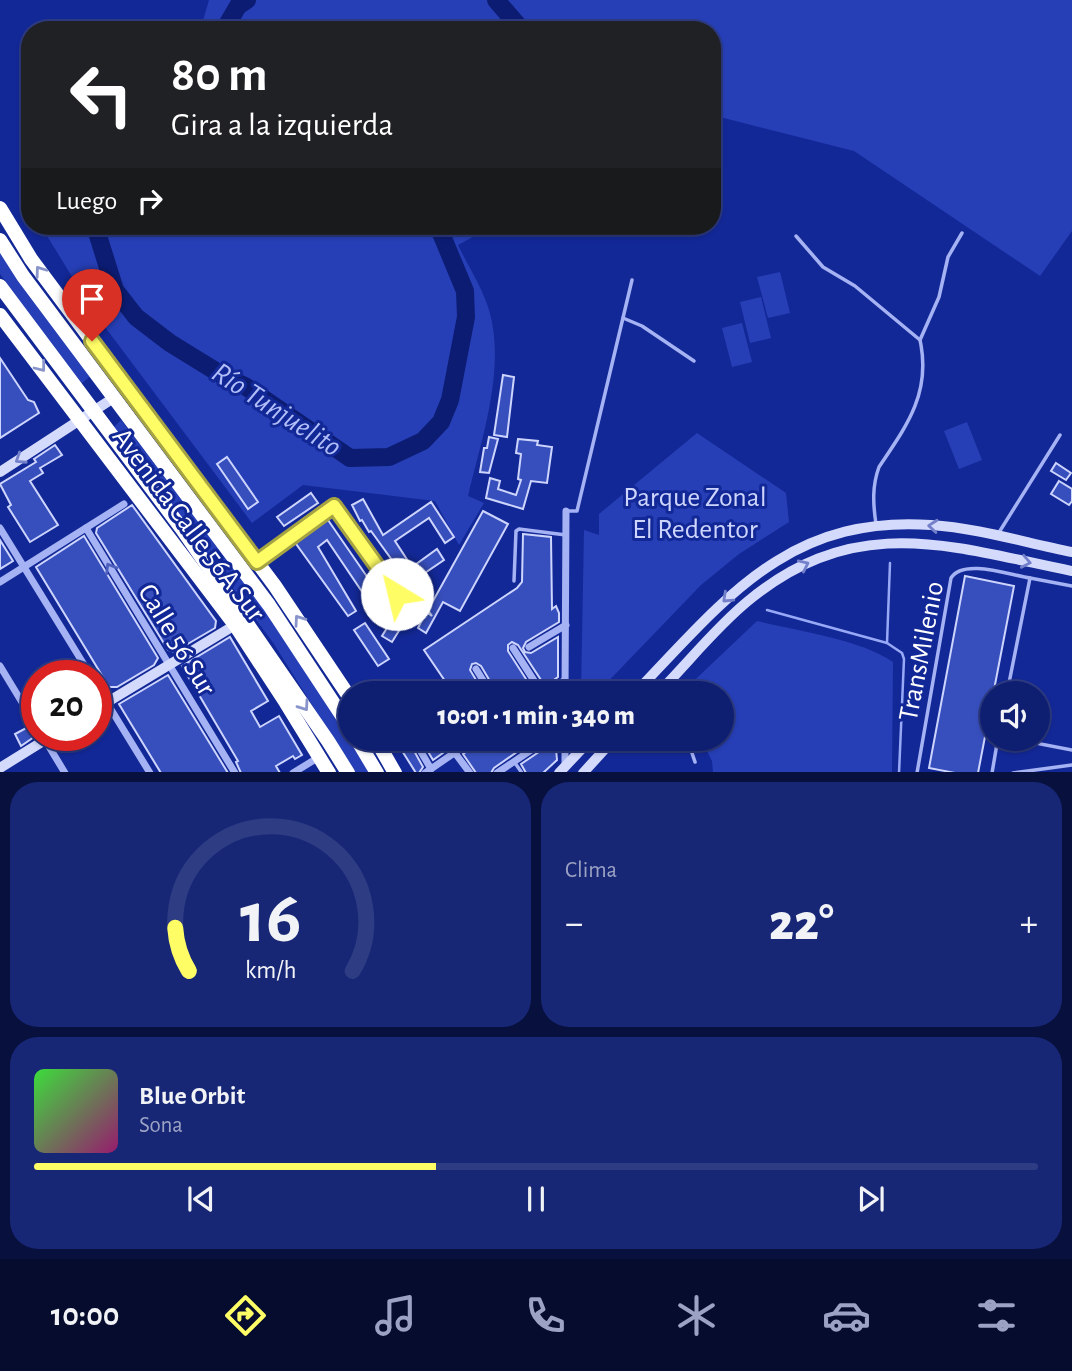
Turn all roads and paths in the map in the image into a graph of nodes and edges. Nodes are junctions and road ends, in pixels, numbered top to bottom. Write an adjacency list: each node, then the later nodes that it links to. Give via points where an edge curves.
1 (0, 208): 27 (highway, Avenida Calle 56A Sur, one-way to 1, via 53,290)
2 (962, 233): 9 (lane, via 948,257 939,297)
3 (796, 236): 9 (lane, via 823,267 855,286)
4 (0, 240): 11 (highway, Avenida Calle 56A Sur)
5 (632, 280): 8 (lane)
6 (0, 286): 12 (highway, Avenida Calle 56A Sur)
7 (0, 314): 13 (highway, Avenida Calle 56A Sur, one-way to 13)
8 (623, 318): 10 (lane); 18 (lane, via 577,510)
9 (920, 340): 20 (lane, via 923,376 914,414 876,476)
10 (694, 361)
11 (115, 397): 12 (main road); 19 (highway, Avenida Calle 56A Sur)
12 (94, 411): 13 (main road); 23 (highway, Avenida Calle 56A Sur)
13 (81, 419): 15 (main road, one-way to 15); 17 (highway, Avenida Calle 56A Sur)
14 (1060, 435): 25 (lane)
15 (0, 471)
16 (124, 504): 22 (street)
17 (148, 509): 23 (highway); 35 (highway, Avenida Calle 56A Sur)
18 (566, 511): 24 (street)
19 (208, 521): 27 (highway); 52 (highway, Avenida Calle 56A Sur)
20 (877, 526): 25 (main road, one-way to 20, via 934,525); 47 (main road, one-way to 47, via 818,540 760,570 727,597)
21 (0, 528): 28 (street)
22 (86, 528): 28 (street); 40 (street, Calle 56 Sur, one-way to 22)
23 (182, 529): 84 (highway, Avenida Calle 56A Sur, one-way to 84)
24 (566, 535): 31 (lane, via 516,531); 36 (street)
25 (996, 537): 26 (main road)
26 (1072, 552)
27 (257, 562): 34 (lane, via 334,506 397,594); 44 (highway, Avenida Calle 56A Sur, one-way to 27)
28 (24, 567): 32 (street); 39 (street)
29 (1072, 570): 48 (main road, one-way to 29, via 747,602 810,562 845,550 903,542 932,544)
30 (1030, 578): 33 (lane, TransMilenio); 49 (lane); 92 (lane, TransMilenio, via 967,567 951,578)
31 (514, 581)
32 (0, 582)
33 (1072, 586)
34 (371, 614)
35 (235, 625): 40 (main road); 71 (highway, Avenida Calle 56A Sur)
36 (566, 625): 37 (street); 43 (street)
37 (529, 647)
38 (513, 648): 46 (street)
39 (81, 660)
40 (170, 665): 50 (main road); 81 (street, Calle 56 Sur)
41 (0, 666): 51 (street)
42 (476, 669): 45 (street)
43 (565, 680)
44 (339, 681)
45 (484, 681)
46 (536, 681)
47 (646, 681)
48 (678, 681)
49 (1009, 681)
50 (112, 699)
51 (21, 701)
52 (338, 709)
53 (112, 710): 80 (street)
54 (1050, 746): 55 (lane)
55 (1072, 750)
56 (26, 751): 76 (main road)
57 (54, 751): 79 (street)
58 (364, 751): 85 (highway)
59 (378, 751): 86 (highway)
60 (382, 751): 87 (highway)
61 (420, 751): 78 (street)
62 (458, 751): 70 (street)
63 (530, 751): 73 (street)
64 (564, 751): 77 (street)
65 (578, 751): 77 (main road)
66 (592, 751): 72 (main road)
67 (603, 751): 72 (main road)
68 (691, 751): 74 (lane)
69 (996, 751): 93 (lane)
70 (455, 753): 78 (street); 88 (street)
71 (319, 757): 82 (street); 83 (highway, Avenida Calle 56A Sur)
72 (597, 758): 91 (main road)
73 (514, 762): 89 (street); 90 (lane)
74 (695, 762)
75 (1072, 765): 94 (lane)
76 (0, 768)
77 (563, 770)
78 (428, 771)
79 (65, 772)
80 (150, 772)
81 (235, 772)
82 (293, 772)
83 (329, 772)
84 (348, 772)
85 (377, 772)
86 (382, 772)
87 (395, 772)
88 (470, 772)
89 (498, 772)
90 (522, 772)
91 (583, 772)
92 (917, 772)
93 (992, 772)
94 (1013, 772)

